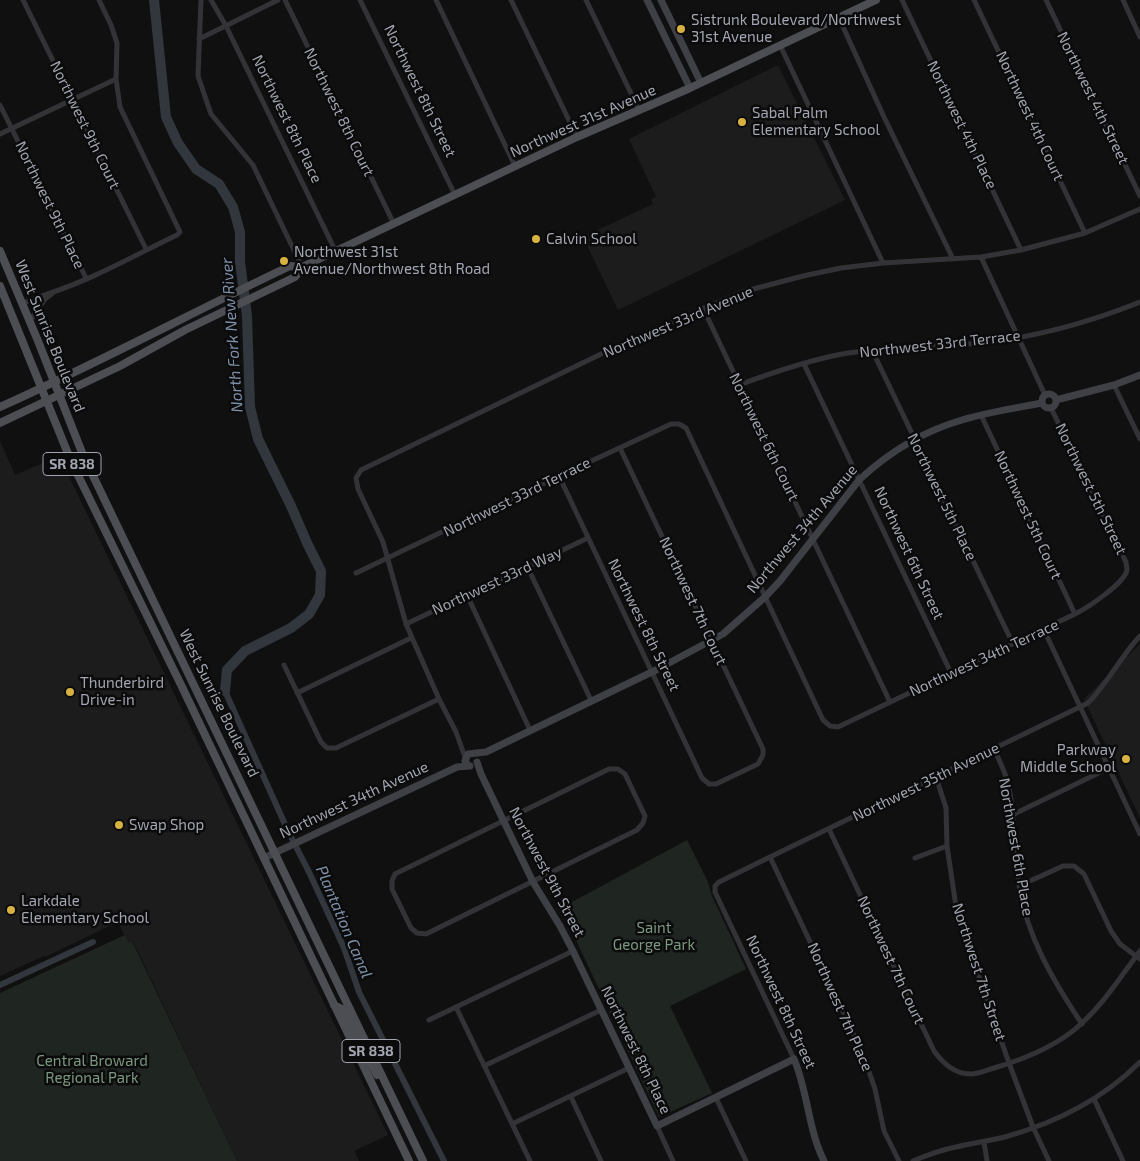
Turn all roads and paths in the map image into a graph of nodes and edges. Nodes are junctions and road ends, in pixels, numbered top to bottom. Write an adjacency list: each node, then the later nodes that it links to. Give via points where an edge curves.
1 (24, 0): 27 (street, Northwest 9th Court)
2 (99, 0): 24 (street, via 117,43)
3 (202, 0): 22 (street)
4 (211, 0): 20 (street, Northwest 8th Place)
5 (278, 0): 20 (street)
6 (285, 0): 37 (street, Northwest 8th Court)
7 (360, 0): 34 (street, Northwest 8th Street)
8 (436, 0): 33 (street)
9 (511, 0): 32 (street)
10 (586, 0): 29 (street)
11 (647, 0): 26 (street)
12 (661, 0): 25 (street)
13 (876, 0): 18 (main road, Northwest 31st Avenue)
14 (902, 0): 40 (street, Northwest 4th Place)
15 (974, 0): 38 (street, Northwest 4th Court)
16 (1046, 0): 35 (street, Northwest 4th Street)
17 (1122, 0): 21 (street)
18 (860, 3): 19 (main road, Northwest 31st Avenue)
19 (839, 18): 23 (main road, Northwest 31st Avenue); 44 (street)
20 (226, 26): 22 (street); 42 (street, Northwest 8th Place)
21 (1140, 36)
22 (199, 39): 46 (street, via 198,76 211,114 253,165)
23 (780, 45): 25 (main road, Northwest 31st Avenue); 45 (street)
24 (116, 79): 27 (street); 39 (street, via 120,106 180,232)
25 (701, 83): 26 (main road, Northwest 31st Avenue)
26 (690, 88): 29 (main road, Northwest 31st Avenue)
27 (74, 100): 30 (street); 39 (street, Northwest 9th Court)
28 (0, 104): 30 (street, Northwest 9th Place)
29 (639, 110): 32 (main road, Northwest 31st Avenue)
30 (12, 129): 31 (street); 47 (street, Northwest 9th Place)
31 (0, 134)
32 (577, 137): 33 (main road, Northwest 31st Avenue)
33 (515, 166): 34 (main road, Northwest 31st Avenue)
34 (455, 195): 37 (main road, Northwest 31st Avenue)
35 (1140, 196)
36 (1140, 209): 38 (street, Northwest 33rd Avenue)
37 (394, 224): 42 (main road, Northwest 31st Avenue)
38 (1085, 232): 40 (street, Northwest 33rd Avenue)
39 (146, 250): 47 (street)
40 (1021, 250): 43 (street, Northwest 33rd Avenue)
41 (0, 251): 50 (main road, West Sunrise Boulevard / SR 838)
42 (336, 252): 46 (main road, Northwest 31st Avenue)
43 (981, 257): 44 (street, Northwest 33rd Avenue); 56 (street)
44 (954, 259): 45 (street, Northwest 33rd Avenue)
45 (883, 262): 52 (street, Northwest 33rd Avenue, via 803,276 742,292)
46 (302, 267): 53 (main road, Northwest 31st Avenue, via 290,266); 55 (main road, Northwest 31st Avenue, via 295,277)
47 (86, 278): 49 (street)
48 (0, 286): 63 (main road, West Sunrise Boulevard / SR 838)
49 (53, 292): 50 (street); 54 (street)
50 (22, 302): 54 (main road, West Sunrise Boulevard / SR 838)
51 (1140, 302): 56 (street, Northwest 33rd Terrace, via 1056,329)
52 (703, 308): 61 (street, Northwest 6th Court); 77 (street, Northwest 33rd Avenue, via 369,466)
53 (196, 311): 55 (main road); 60 (main road, Northwest 31st Avenue)
54 (30, 321): 60 (main road, West Sunrise Boulevard / SR 838)
55 (185, 330): 64 (main road, Northwest 31st Avenue)
56 (1018, 337): 57 (street, Northwest 33rd Terrace); 65 (street)
57 (872, 350): 58 (street, Northwest 33rd Terrace); 73 (street, Northwest 5th Place)
58 (804, 364): 61 (street, Northwest 33rd Terrace); 78 (street, Northwest 6th Street)
59 (1140, 375): 62 (street)
60 (54, 382): 63 (main road, Northwest 31st Avenue); 64 (main road, West Sunrise Boulevard / SR 838)
61 (739, 385): 80 (street, Northwest 6th Court)
62 (1114, 385): 66 (street); 74 (street)
63 (40, 388): 67 (main road, West Sunrise Boulevard / SR 838); 69 (main road, Northwest 31st Avenue)
64 (60, 395): 67 (main road, Northwest 31st Avenue); 113 (main road, West Sunrise Boulevard / SR 838, via 86,462)
65 (1045, 395): 66 (street, via 1053,395); 68 (street)
66 (1056, 400): 70 (street)
67 (46, 402): 72 (main road, Northwest 31st Avenue); 115 (main road, West Sunrise Boulevard / SR 838, via 70,461)
68 (1042, 403): 70 (street, via 1046,408); 71 (street, Northwest 34th Avenue)
69 (0, 407)
70 (1052, 408): 83 (street, Northwest 5th Street, via 1126,562)
71 (981, 415): 73 (street, Northwest 34th Avenue); 87 (street, Northwest 5th Court)
72 (0, 423)
73 (915, 439): 78 (street, Northwest 34th Avenue, via 886,457); 93 (street, Northwest 5th Place)
74 (1140, 439)
75 (620, 448): 76 (street, Northwest 33rd Terrace); 86 (street, Northwest 33rd Terrace, via 671,424 686,428); 92 (street, Northwest 7th Court)
76 (558, 476): 79 (street, Northwest 8th Street); 81 (street, Northwest 33rd Terrace)
77 (356, 478): 81 (street, Northwest 9th Street)
78 (859, 480): 80 (street, Northwest 34th Avenue); 96 (street, Northwest 6th Street)
79 (588, 538): 82 (street, Northwest 33rd Way); 95 (street, Northwest 8th Street)
80 (813, 540): 86 (street, Northwest 34th Avenue); 100 (street, Northwest 6th Court)
81 (388, 558): 84 (street, Northwest 33rd Terrace); 88 (street, Northwest 9th Street)
82 (527, 566): 85 (street, Northwest 33rd Way); 99 (street)
83 (1127, 571): 87 (street, Northwest 34th Terrace, via 1122,580)
84 (356, 573)
85 (467, 595): 88 (street, Northwest 33rd Way); 102 (street)
86 (765, 598): 92 (street, Northwest 34th Avenue); 100 (street, Northwest 34th Terrace, via 823,720 830,726 838,727)
87 (1076, 614): 89 (street, Northwest 34th Terrace)
88 (406, 624): 91 (street, Northwest 9th Street)
89 (1044, 630): 93 (street, Northwest 34th Terrace); 101 (street)
90 (1140, 636): 101 (street, Northwest 35th Avenue, via 1097,694)
91 (411, 638): 97 (street); 98 (street, Northwest 9th Street)
92 (712, 641): 95 (street, Northwest 34th Avenue); 107 (street, Northwest 7th Court, via 763,755 758,764 716,784)
93 (1013, 644): 96 (street, Northwest 34th Terrace)
94 (284, 665): 97 (street)
95 (652, 672): 99 (street, Northwest 34th Avenue); 107 (street, Northwest 8th Street, via 702,778)
96 (951, 673): 100 (street, Northwest 34th Terrace)
97 (297, 693): 98 (street, via 327,748 336,748)
98 (439, 699): 104 (street, Northwest 9th Street)
99 (591, 700): 102 (street, Northwest 34th Avenue)
100 (890, 702)
101 (1080, 707): 103 (street, Northwest 35th Avenue); 105 (street)
102 (530, 730): 104 (street, Northwest 34th Avenue)
103 (994, 748): 106 (street, Northwest 35th Avenue); 108 (street, Northwest 6th Place, via 1007,780)
104 (471, 760): 109 (street, Northwest 9th Street); 113 (street, Northwest 34th Avenue)
105 (1108, 768): 108 (street); 111 (street)
106 (936, 777): 110 (street, Northwest 35th Avenue); 112 (street, Northwest 7th Street, via 946,808)
107 (709, 784)
108 (1012, 815): 119 (street, Northwest 6th Place)
109 (503, 821): 117 (street, Northwest 9th Street); 117 (street, via 609,769 618,769 625,774 645,816 643,823 637,830); 117 (street, via 395,874 392,890 411,928 426,934)
110 (829, 829): 114 (street, Northwest 35th Avenue); 129 (street, Northwest 7th Court, via 943,1064 971,1074)
111 (1140, 834)
112 (948, 846): 116 (street); 129 (street, Northwest 7th Street, via 957,913)
113 (276, 852): 115 (street, Northwest 34th Avenue); 132 (main road, West Sunrise Boulevard / SR 838)
114 (770, 857): 118 (street, Northwest 35th Avenue); 147 (street, Northwest 7th Place, via 864,1054 884,1130)
115 (264, 858): 122 (main road, West Sunrise Boulevard / SR 838)
116 (915, 858)
117 (533, 882): 120 (street, Northwest 9th Street)
118 (715, 886): 127 (street, Northwest 8th Street)
119 (1019, 886): 121 (street, via 1063,866 1074,866 1084,874 1120,944); 126 (street, Northwest 6th Place, via 1042,958 1058,990)
120 (573, 951): 123 (street); 124 (street, Northwest 8th Place)
121 (1139, 956): 126 (street)
122 (334, 1005): 132 (main road, via 344,1010 381,1082); 140 (main road, West Sunrise Boulevard / SR 838)
123 (456, 1007): 125 (street); 130 (street)
124 (601, 1010): 130 (street); 131 (street, Northwest 8th Place)
125 (429, 1020)
126 (1082, 1024): 129 (street, via 1052,1044)
127 (794, 1059): 134 (street); 146 (street, Northwest 8th Street)
128 (1140, 1062): 135 (street)
129 (1009, 1063): 138 (street, Northwest 7th Street)
130 (484, 1066): 136 (street)
131 (629, 1068): 133 (street); 137 (street, Northwest 8th Place)
132 (388, 1087): 141 (main road, West Sunrise Boulevard / SR 838)
133 (570, 1097): 136 (street); 143 (street)
134 (716, 1098): 137 (street); 145 (street)
135 (1094, 1099): 138 (street); 151 (street)
136 (512, 1124): 142 (street)
137 (657, 1126): 144 (street, Northwest 8th Place)
138 (1033, 1127): 139 (street); 150 (street, Northwest 7th Street)
139 (984, 1142): 148 (street); 149 (street)
140 (409, 1161)
141 (423, 1161)
142 (530, 1161)
143 (601, 1161)
144 (673, 1161)
145 (746, 1161)
146 (824, 1161)
147 (898, 1161)
148 (913, 1161)
149 (987, 1161)
150 (1049, 1161)
151 (1123, 1161)

